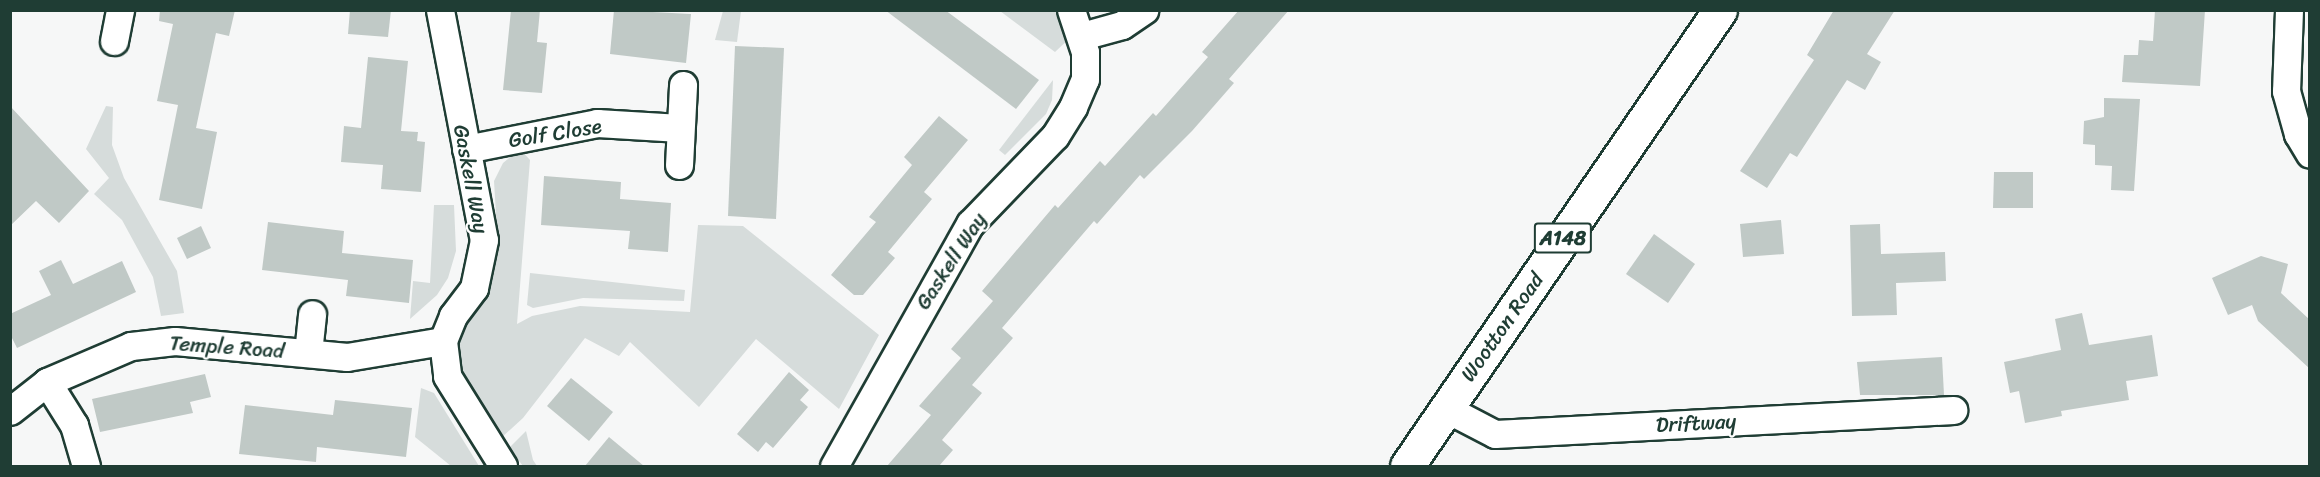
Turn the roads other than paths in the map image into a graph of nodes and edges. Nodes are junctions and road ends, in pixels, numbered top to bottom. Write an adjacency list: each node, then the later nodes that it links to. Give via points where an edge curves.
1 (120, 10): 8 (street)
2 (440, 10): 11 (street, Gaskell Way)
3 (1071, 10): 7 (street, Gaskell Way)
4 (1144, 10): 7 (street, via 1122,25)
5 (1720, 10): 18 (main road, Wootton Road / A148)
6 (2289, 10): 12 (street, via 2286,91 2298,134)
7 (1082, 36): 23 (street, Gaskell Way, via 1085,79 1073,107 1055,136 970,224)
8 (114, 41)
9 (682, 85): 10 (street)
10 (680, 128): 11 (street, Golf Close, via 597,123); 13 (street)
11 (466, 149): 15 (street, Gaskell Way, via 484,240 474,288 453,316)
12 (2310, 154)
13 (679, 165)
14 (312, 314): 16 (street, Temple Road)
15 (443, 341): 16 (street, Temple Road, via 347,357); 22 (street, Gaskell Way, via 447,376)
16 (308, 353): 17 (street, Temple Road, via 176,341 131,346)
17 (47, 382): 20 (street, Temple Road); 21 (street, via 74,425)
18 (1445, 408): 19 (street, Driftway, via 1495,434); 24 (main road, Wootton Road / A148)
19 (1953, 410)
20 (10, 411)
21 (86, 466)
22 (503, 466)
23 (834, 466)
24 (1407, 466)

